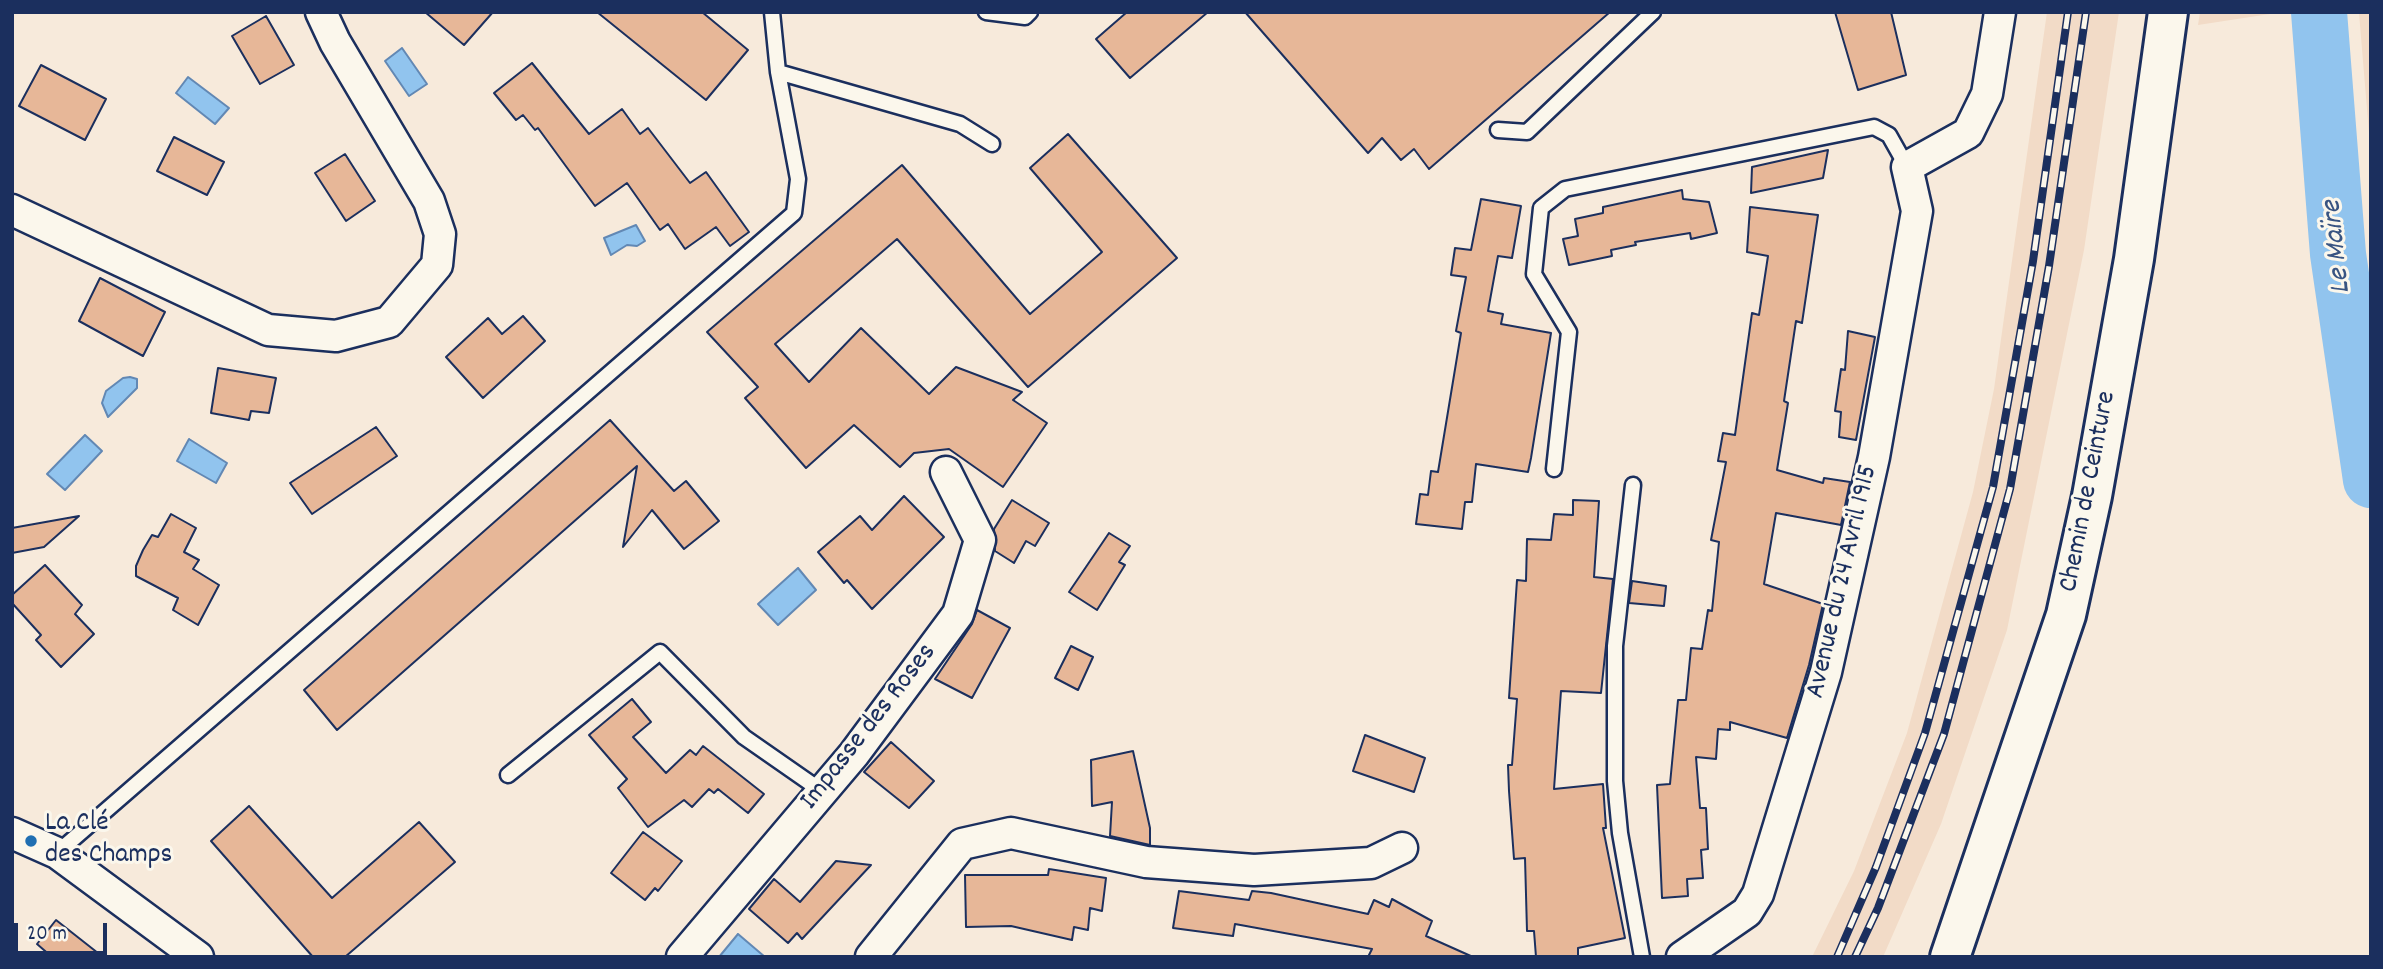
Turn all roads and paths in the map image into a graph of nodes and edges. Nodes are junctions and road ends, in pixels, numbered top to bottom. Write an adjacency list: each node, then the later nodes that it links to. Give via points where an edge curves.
1 (321, 12): 12 (street, via 429,201 440,234 438,265 389,322 335,336 268,330)
2 (772, 12): 8 (lane)
3 (986, 12): 4 (lane, via 1025,17)
4 (1030, 12)
5 (1653, 12): 9 (lane, via 1527,132)
6 (2000, 12): 11 (street, via 1987,94 1968,133)
7 (2168, 12): 26 (main road, Chemin de Ceinture, via 2134,259 2066,615)
8 (778, 72): 10 (lane, via 960,124); 20 (lane, via 798,179 794,213)
9 (1498, 130)
10 (992, 144)
11 (1907, 167): 13 (lane, via 1889,135 1874,127 1566,189 1541,208 1534,274 1569,332); 25 (street, Avenue du 24 Avril 1915, via 1917,211 1874,457 1826,672 1758,894 1747,912)
12 (12, 210)
13 (1554, 469)
14 (946, 472): 17 (street, Impasse des Roses, via 980,540 958,614)
15 (1633, 485): 24 (lane, via 1615,646 1615,781)
16 (508, 775): 17 (lane, via 660,652 744,737)
17 (822, 792): 22 (street, Impasse des Roses)
18 (12, 833): 20 (street)
19 (1402, 848): 23 (street, via 1371,863 1254,870 1146,862 1011,833 962,844)
20 (57, 853): 21 (street)
21 (198, 957)
22 (682, 957)
23 (871, 957)
24 (1642, 957)
25 (1682, 957)
26 (1950, 957)

